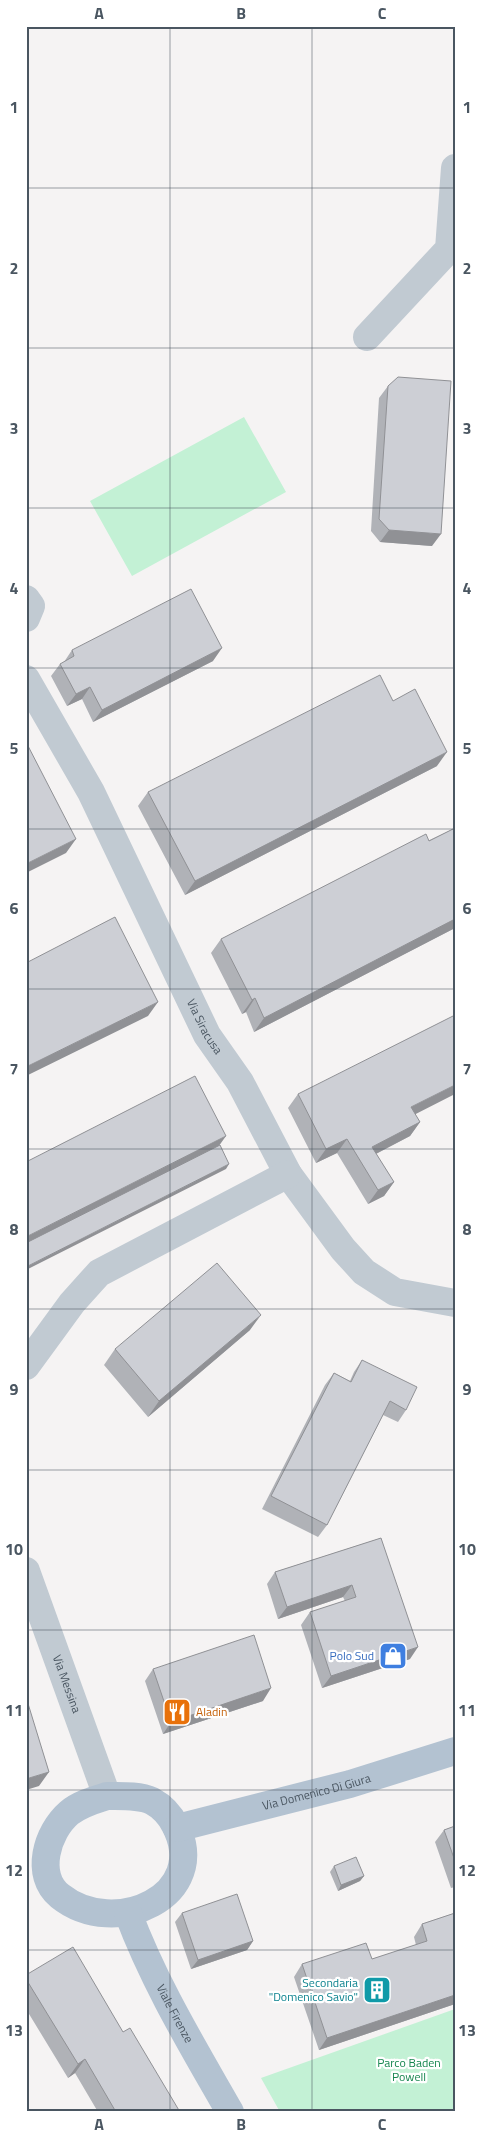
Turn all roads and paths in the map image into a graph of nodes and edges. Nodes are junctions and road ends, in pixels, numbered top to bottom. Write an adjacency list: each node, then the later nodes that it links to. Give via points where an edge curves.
1 (455, 168): 2 (street, via 449,249)
2 (367, 337)
3 (26, 599): 4 (street, via 31,606)
4 (26, 618)
5 (26, 679): 6 (street, Via Siracusa, via 91,792 207,1035 240,1082)
6 (288, 1174): 7 (street, Via Siracusa, via 343,1250 364,1272 396,1292); 8 (street, via 99,1272)
7 (455, 1303)
8 (26, 1366)
9 (26, 1571): 11 (street, Via Messina)
10 (455, 1751): 12 (main road, Via Domenico Di Giura, via 350,1784)
11 (107, 1796): 12 (main road, via 152,1801 170,1814); 13 (main road, via 69,1813 46,1847)
12 (177, 1828): 14 (main road, via 184,1857 178,1876 165,1894 149,1906)
13 (36, 1873): 14 (main road, via 73,1906 112,1915)
14 (128, 1913): 15 (main road, Viale Firenze, via 143,1954)
15 (230, 2112)

